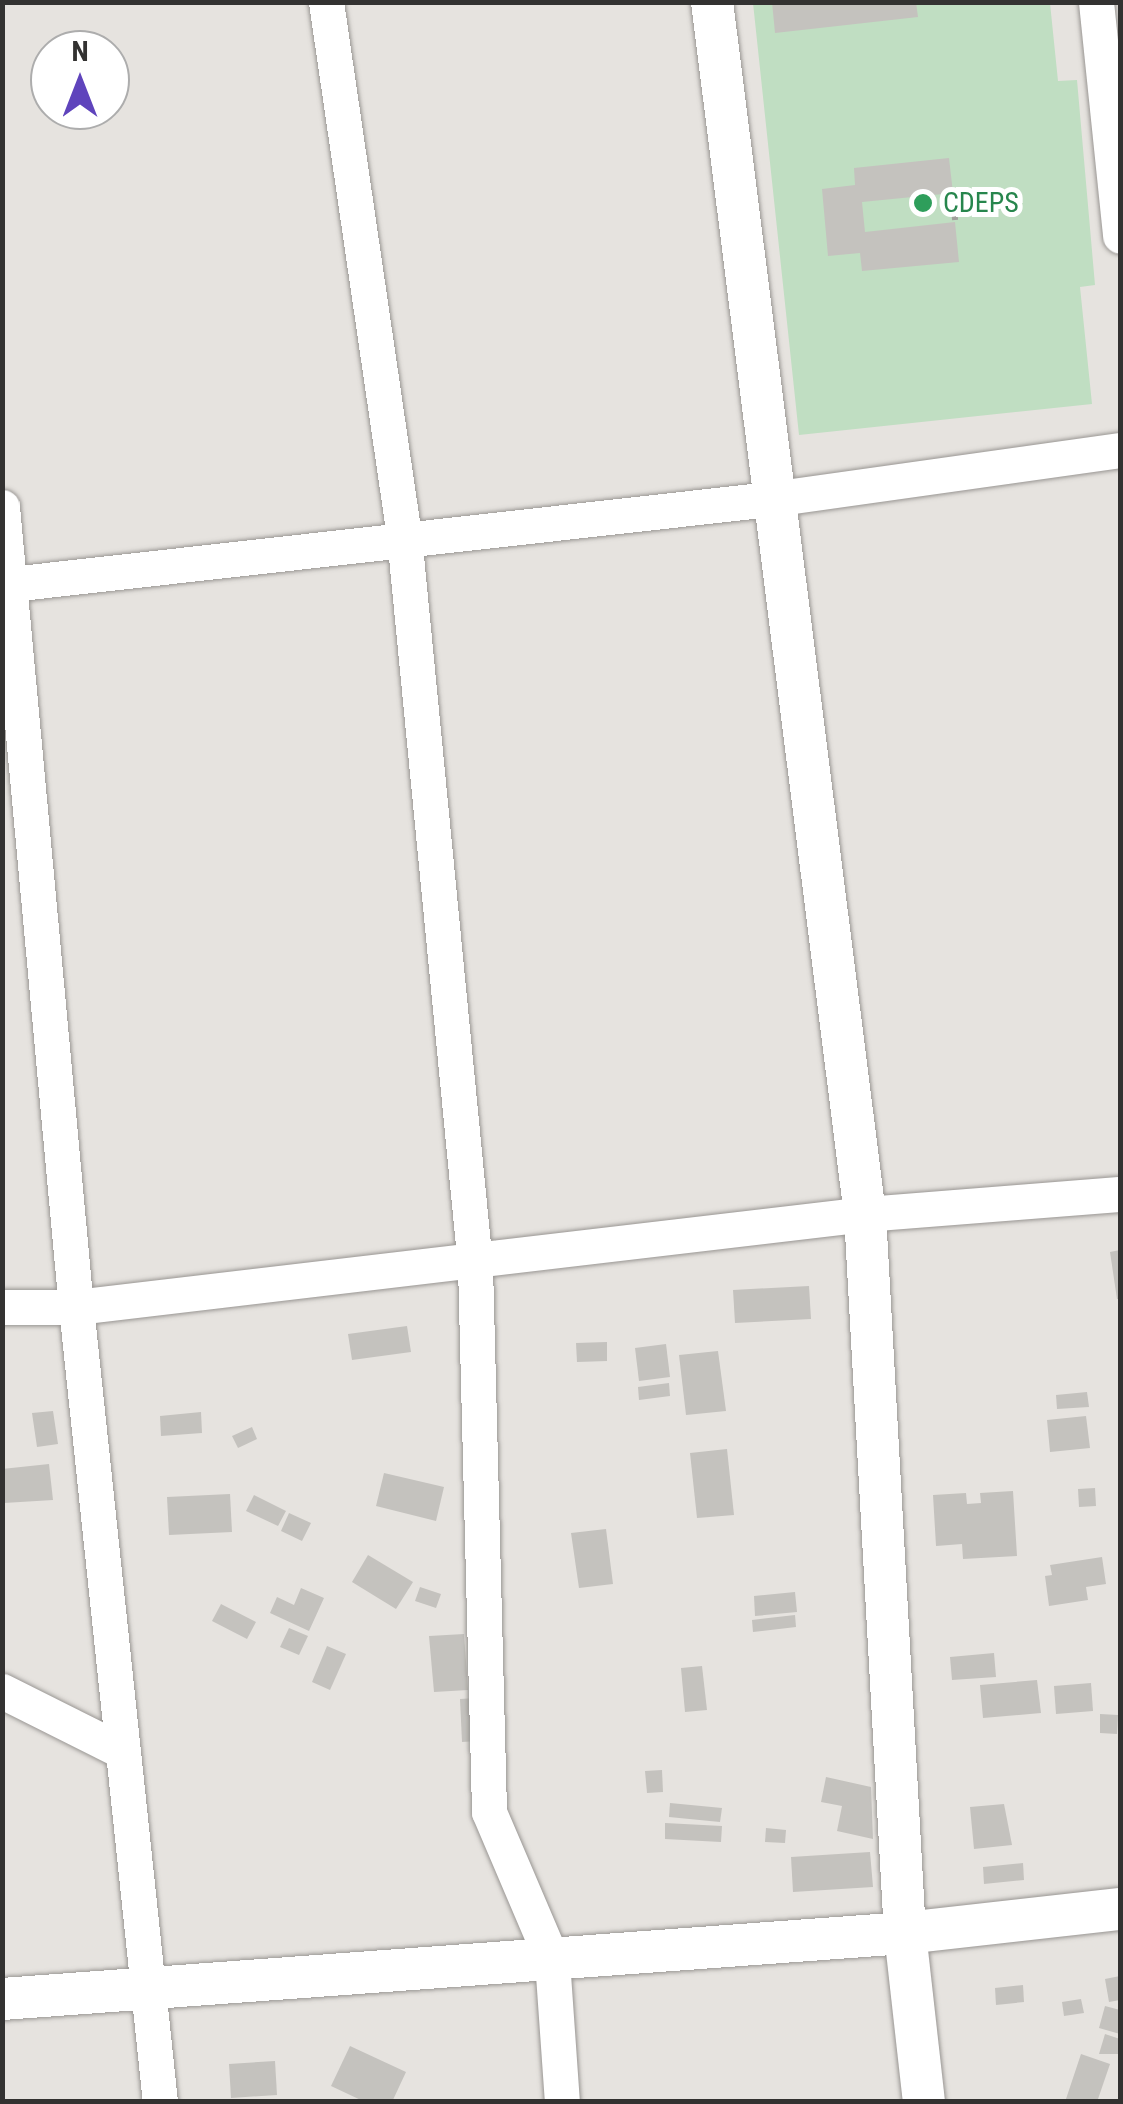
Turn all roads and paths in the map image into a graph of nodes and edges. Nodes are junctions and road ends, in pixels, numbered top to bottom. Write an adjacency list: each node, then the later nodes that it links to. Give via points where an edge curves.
1 (326, 2): 10 (street)
2 (712, 2): 8 (street)
3 (1096, 2): 6 (street)
4 (953, 196): 5 (path)
5 (956, 220)
6 (1120, 236)
7 (1120, 450): 8 (street)
8 (779, 498): 10 (street); 13 (street)
9 (2, 506): 11 (street)
10 (404, 536): 11 (street); 14 (street)
11 (8, 584): 16 (street)
12 (1120, 1194): 13 (street)
13 (865, 1214): 14 (street); 20 (street)
14 (475, 1265): 16 (street); 21 (street, via 489,1812)
15 (2, 1306): 16 (street)
16 (76, 1308): 18 (street)
17 (2, 1691): 18 (street)
18 (122, 1752): 22 (street)
19 (1120, 1910): 20 (street)
20 (904, 1933): 21 (street); 26 (street)
21 (552, 1960): 22 (street); 25 (street)
22 (147, 1984): 23 (street); 24 (street)
23 (2, 1998)
24 (160, 2102)
25 (562, 2102)
26 (924, 2102)

